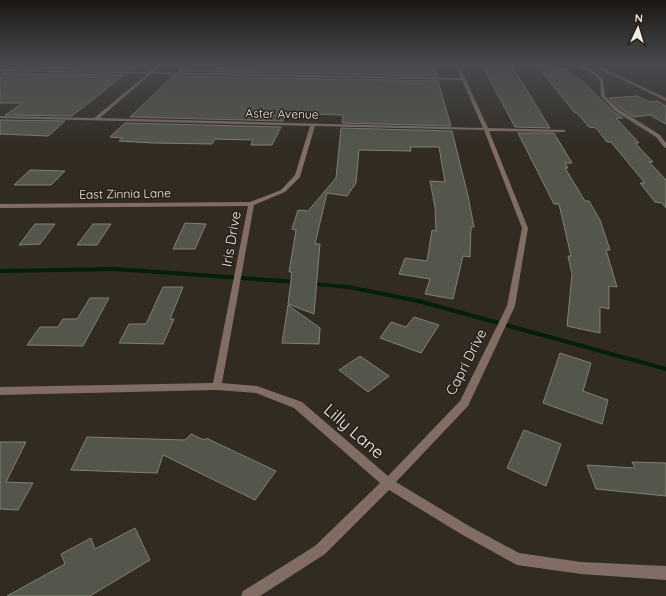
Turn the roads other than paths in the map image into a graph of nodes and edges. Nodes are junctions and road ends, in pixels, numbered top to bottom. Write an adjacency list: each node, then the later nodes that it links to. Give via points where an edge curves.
1 (130, 91): 9 (street)
2 (469, 91): 11 (street, Capri Drive)
3 (603, 91): 13 (street, via 604,96 617,110 658,136)
4 (646, 91): 5 (street)
5 (652, 94): 6 (street); 7 (street)
6 (666, 94)
7 (666, 100)
8 (0, 117): 9 (street, Aster Avenue)
9 (96, 119): 10 (street, Aster Avenue)
10 (314, 125): 11 (street, Aster Avenue); 14 (street, Iris Drive, via 298,176 283,191)
11 (486, 129): 12 (street, Aster Avenue); 18 (street, Capri Drive, via 525,228 511,306 464,403)
12 (563, 131)
13 (666, 146)
14 (251, 204): 15 (street, East Zinnia Lane); 16 (street, Iris Drive)
15 (0, 206)
16 (217, 386): 17 (street, Lilly Lane); 18 (street, Lilly Lane, via 257,390 298,405)
17 (0, 391)
18 (388, 483): 19 (street, Lilly Lane, via 517,559 581,568); 20 (street, Capri Drive, via 320,550)
19 (666, 573)
20 (248, 596)

